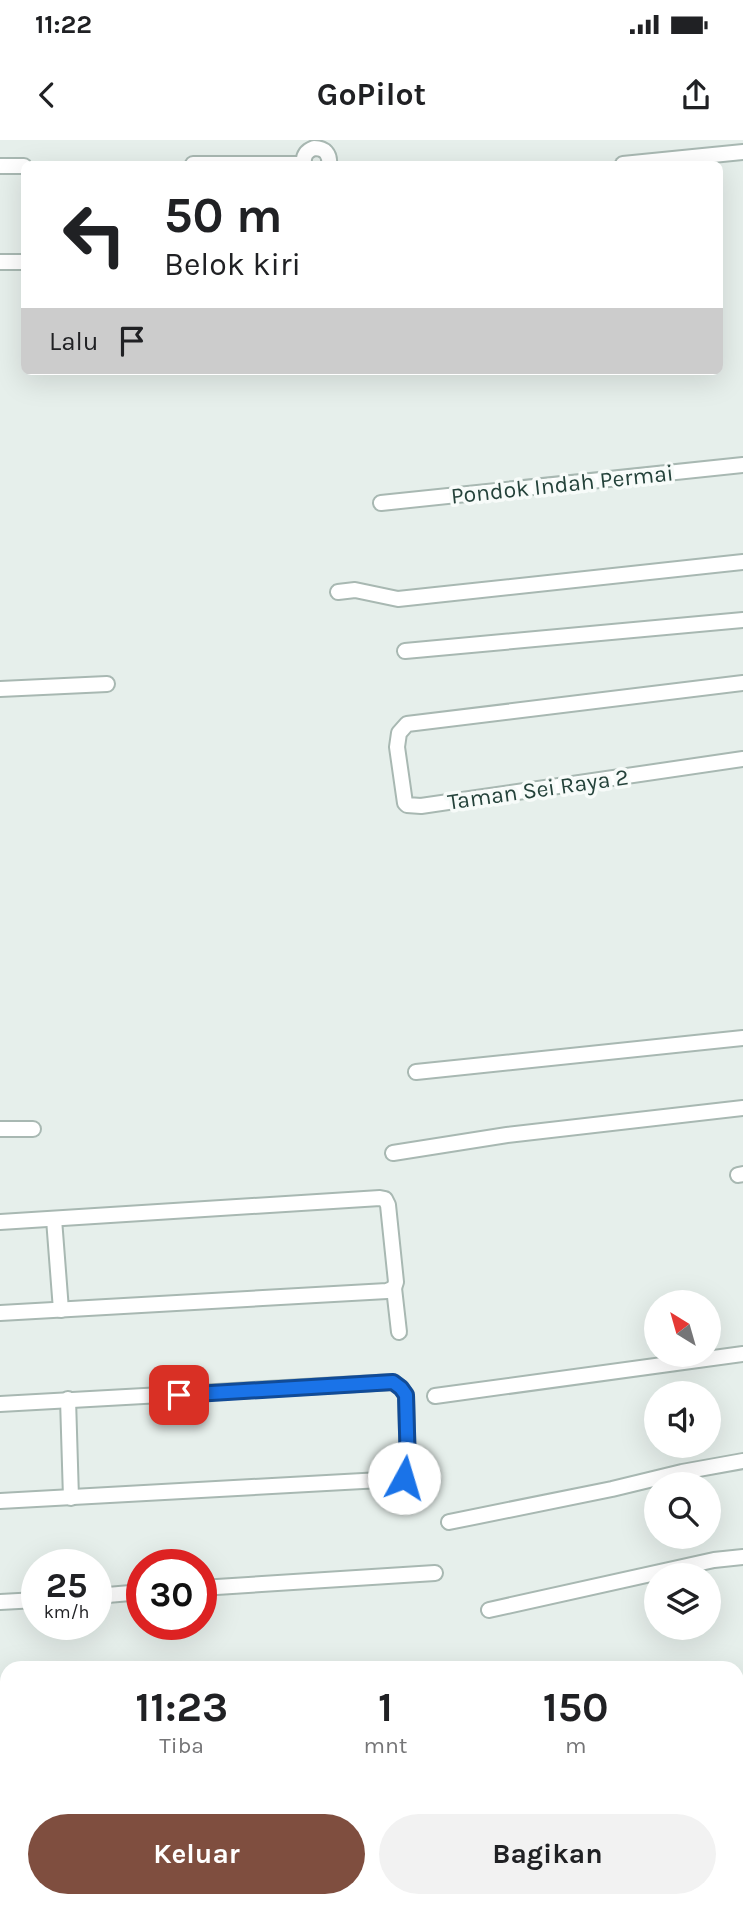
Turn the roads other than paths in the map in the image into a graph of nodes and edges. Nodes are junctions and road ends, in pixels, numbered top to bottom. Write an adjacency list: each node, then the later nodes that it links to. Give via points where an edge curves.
1 (743, 152): 4 (street)
2 (304, 161): 3 (street, via 314,148 325,150)
3 (329, 161)
4 (653, 161)
5 (0, 166): 6 (street)
6 (21, 166)
7 (0, 262): 8 (street)
8 (21, 262)
9 (743, 465): 10 (street, Pondok Indah Permai)
10 (382, 503)
11 (743, 562): 12 (street, via 398,599 355,590)
12 (338, 592)
13 (743, 620): 14 (street)
14 (404, 651)
15 (743, 683): 18 (street, Taman Sei Raya 2, via 403,729 397,747 407,805 421,806)
16 (107, 684): 17 (street)
17 (0, 689)
18 (743, 759)
19 (743, 1038): 20 (street)
20 (415, 1072)
21 (743, 1108): 24 (street)
22 (0, 1129): 23 (street)
23 (33, 1129)
24 (393, 1153)
25 (54, 1219): 26 (street); 27 (street, via 385,1199); 28 (street)
26 (0, 1222)
27 (394, 1288): 28 (street); 30 (street)
28 (61, 1310): 29 (street)
29 (0, 1313)
30 (399, 1332)
31 (743, 1354): 32 (street)
32 (435, 1396)
33 (68, 1399): 34 (street); 36 (street); 36 (street, via 393,1382 406,1395 408,1468 407,1475 399,1479)
34 (0, 1404)
35 (743, 1461): 38 (street)
36 (71, 1498): 37 (street)
37 (0, 1502)
38 (449, 1522)
39 (743, 1556): 44 (street)
40 (435, 1573): 41 (street)
41 (217, 1587)
42 (21, 1601): 43 (street)
43 (0, 1602)
44 (489, 1610)

